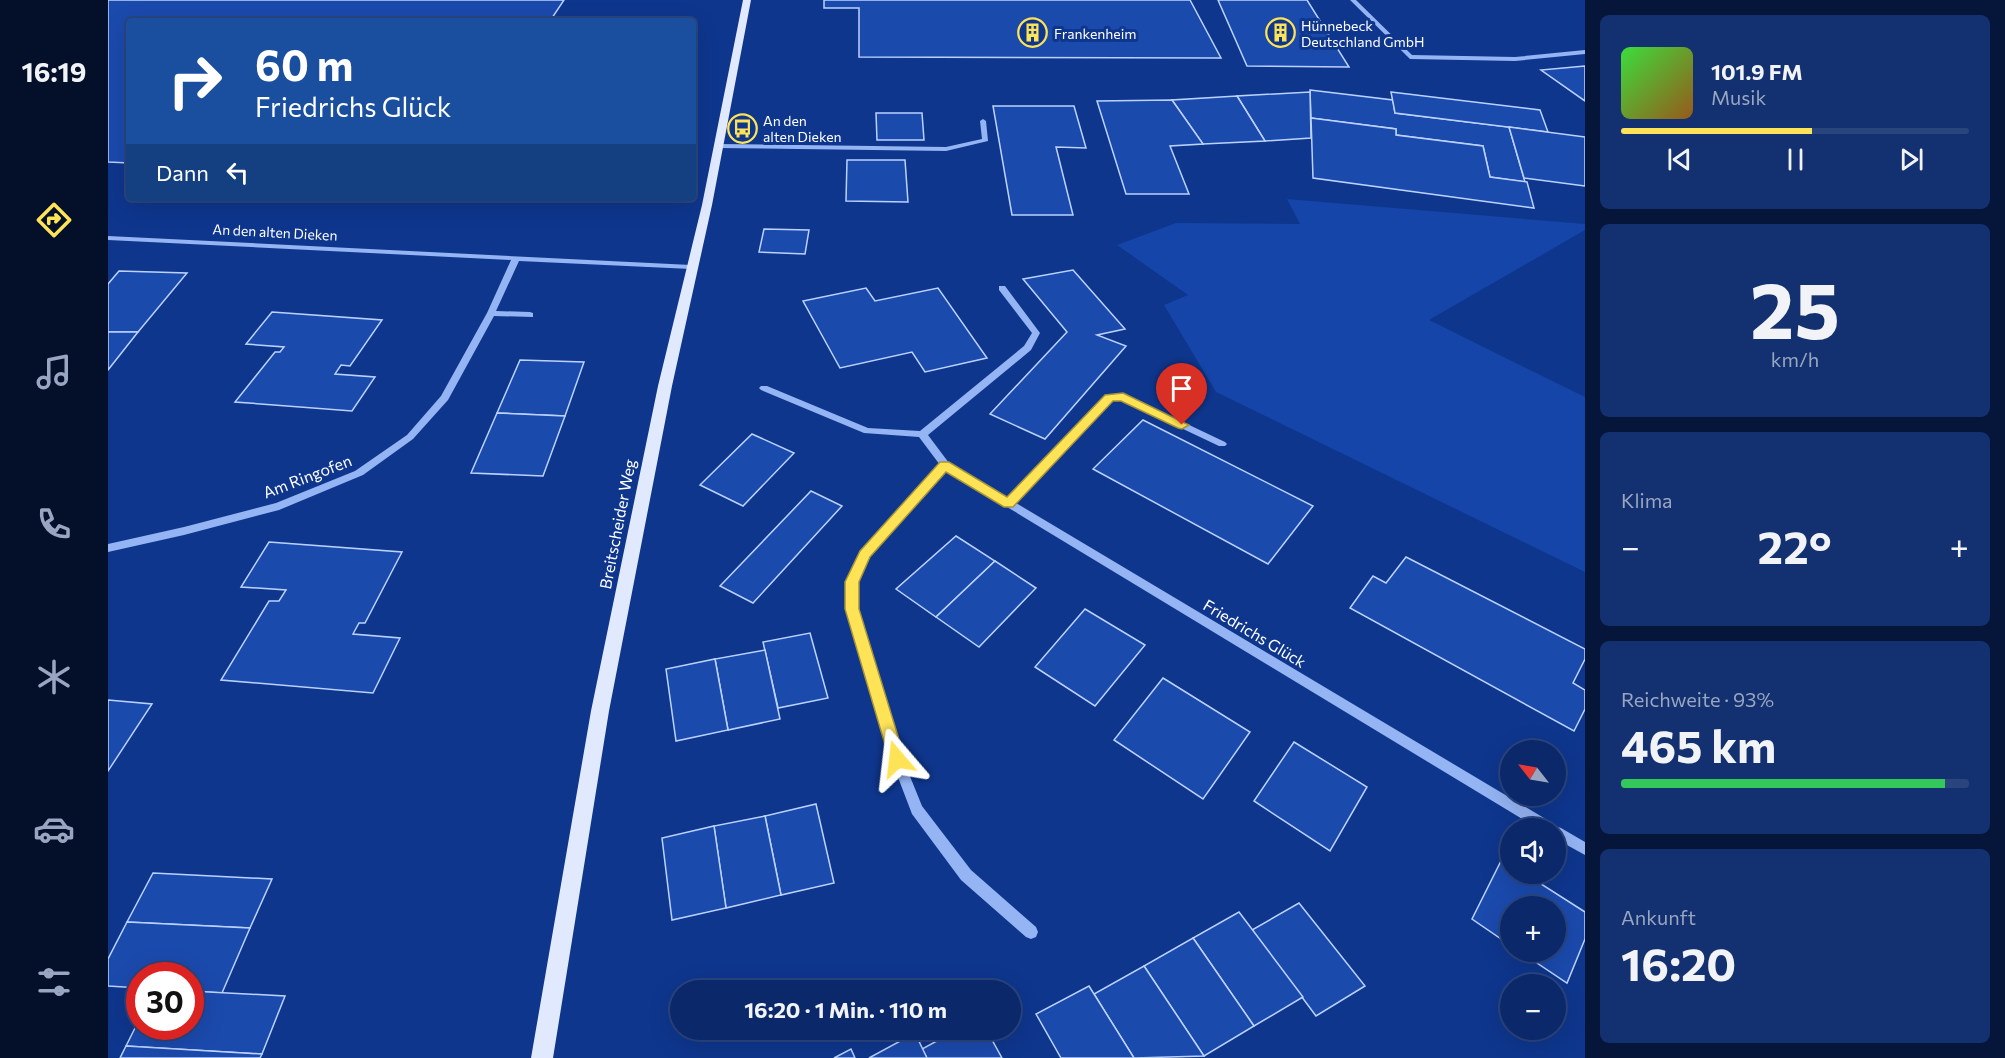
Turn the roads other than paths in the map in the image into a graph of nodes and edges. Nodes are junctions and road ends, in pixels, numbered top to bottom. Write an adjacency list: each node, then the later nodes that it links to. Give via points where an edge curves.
1 (747, 0): 5 (main road, Breitscheider Weg)
2 (1353, 0): 3 (street, via 1410,57 1515,58)
3 (1585, 52)
4 (983, 121): 5 (street, via 986,141 946,149)
5 (717, 146): 8 (main road, Breitscheider Weg)
6 (108, 238): 7 (street, An den alten Dieken)
7 (516, 258): 8 (street, An den alten Dieken); 10 (street, Am Ringofen)
8 (691, 267): 22 (main road, Breitscheider Weg, via 600,711)
9 (1002, 288): 13 (street, via 1036,333 1028,348)
10 (491, 313): 11 (street); 17 (street, Am Ringofen, via 445,398 410,437 359,473 279,506)
11 (530, 315)
12 (764, 388): 13 (street, via 867,431)
13 (922, 434): 15 (street, Friedrichs Glück)
14 (1222, 444): 16 (street, via 1123,397 1109,398)
15 (945, 465): 16 (street, Friedrichs Glück); 21 (street, via 865,554 852,582 852,609 897,759 917,810 966,875)
16 (1009, 504): 18 (street, Friedrichs Glück)
17 (108, 548)
18 (1532, 818)
19 (1566, 838): 20 (street)
20 (1585, 849)
21 (1031, 932)
22 (543, 1058)

